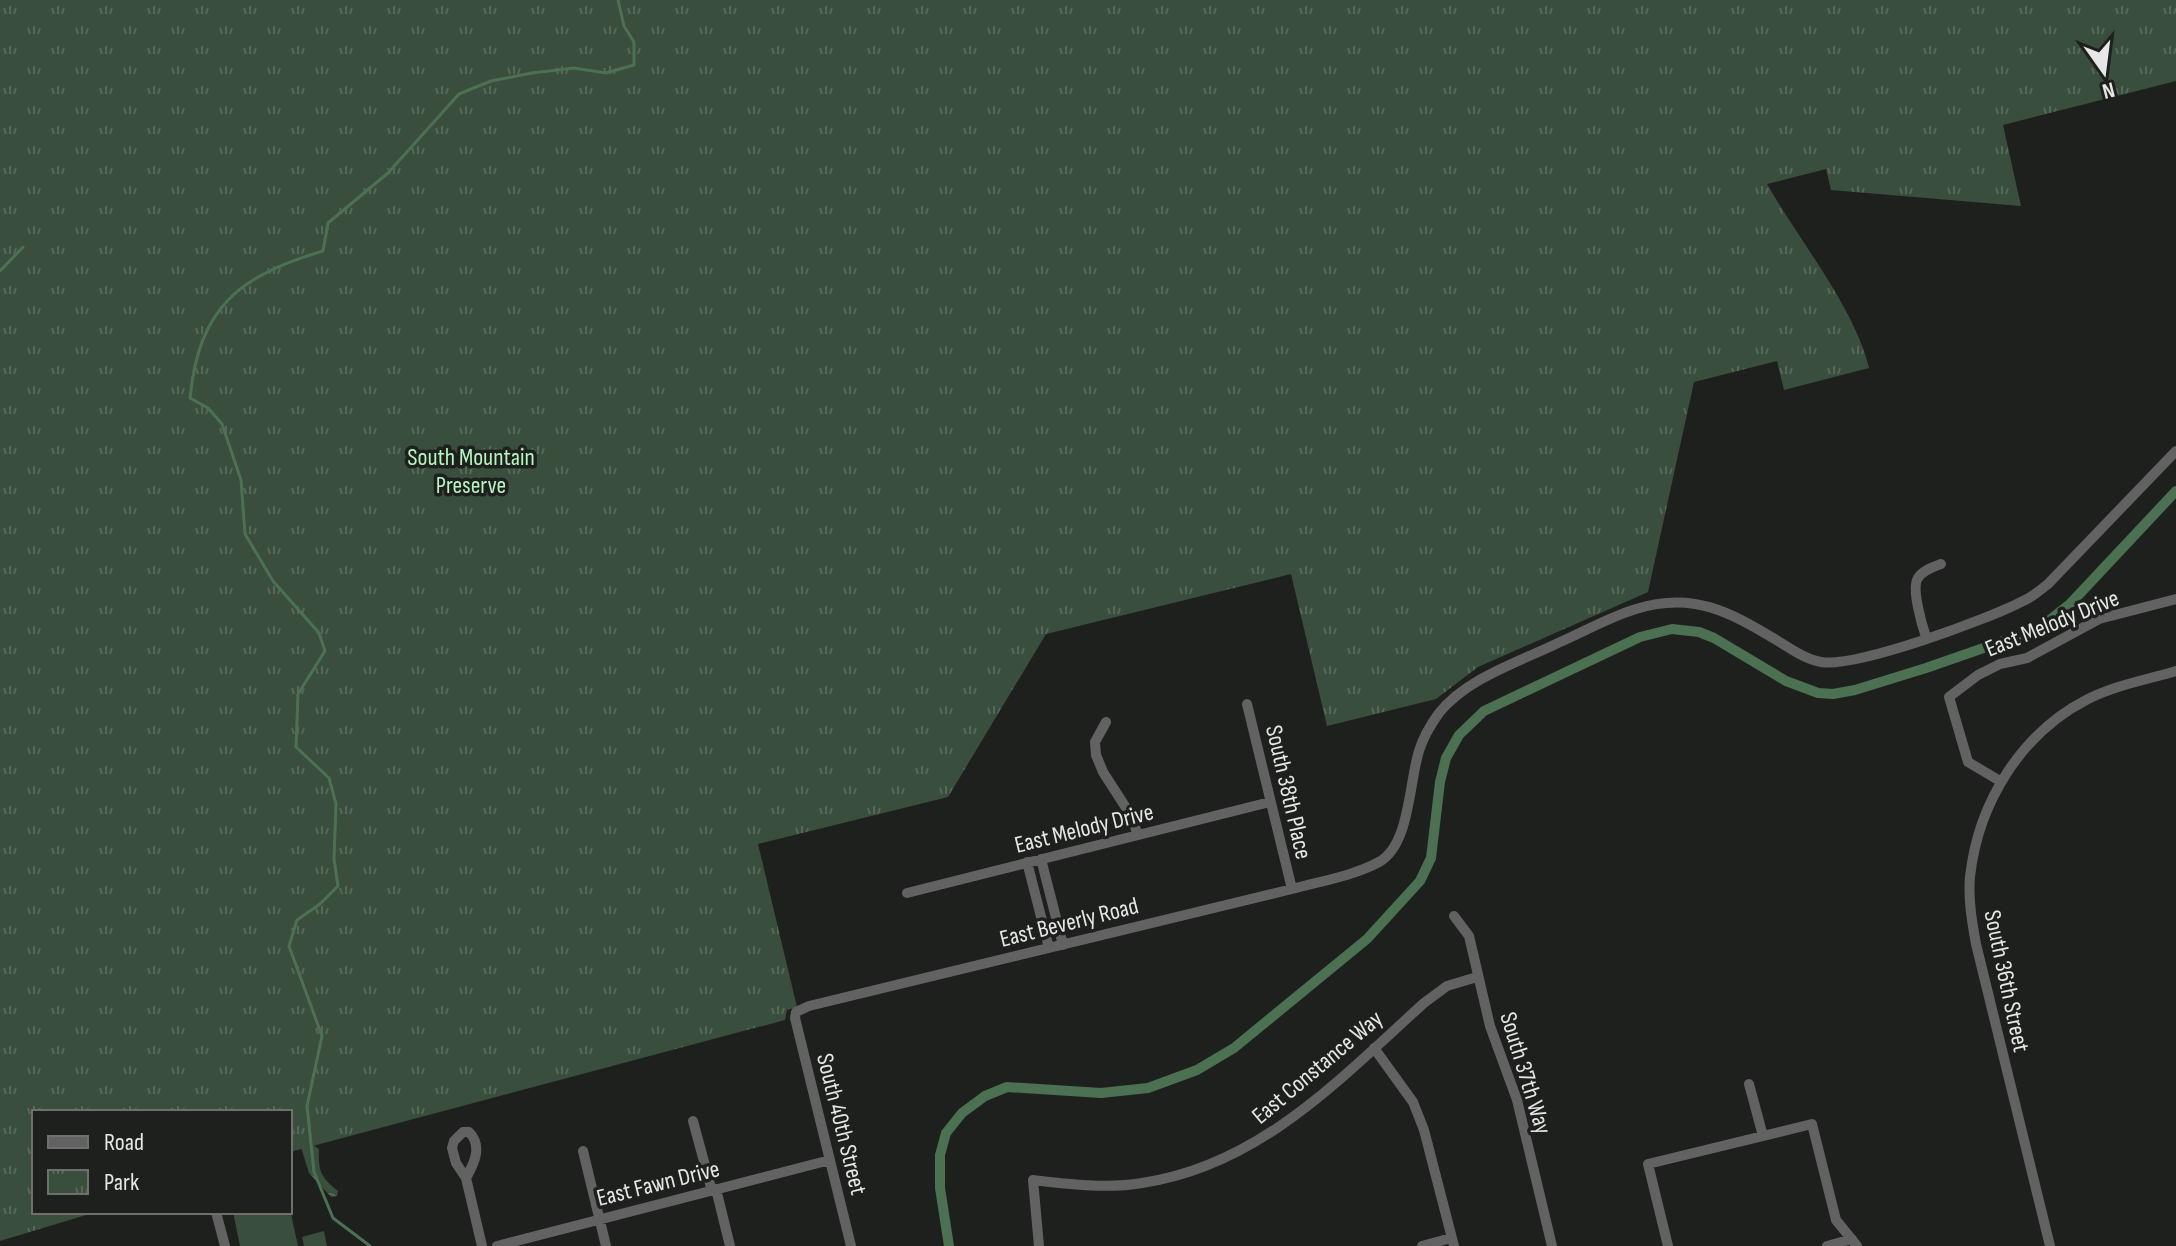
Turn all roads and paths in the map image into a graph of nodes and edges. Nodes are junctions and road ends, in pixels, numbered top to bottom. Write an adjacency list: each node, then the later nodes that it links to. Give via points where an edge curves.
1 (2176, 451): 4 (street, East Beverly Road, via 2033,596)
2 (1941, 564): 4 (street, via 1926,570 1915,588)
3 (2176, 599): 8 (street, East Melody Drive, via 2099,619 2027,658 1978,675 1949,697 1968,762)
4 (1926, 637): 13 (street, East Beverly Road, via 1849,661 1821,662 1710,606 1667,602 1633,610 1456,696 1439,713 1419,751 1398,840 1381,861)
5 (2176, 671): 8 (street, via 2123,685 2052,722)
6 (1247, 704): 9 (street, South 38th Place)
7 (1106, 722): 10 (street, via 1095,742 1096,755)
8 (2000, 781): 43 (street, South 36th Street, via 1974,850 1970,906)
9 (1270, 802): 10 (street, East Melody Drive); 13 (street, South 38th Place)
10 (1138, 835): 11 (street, East Melody Drive)
11 (1041, 859): 12 (street, East Melody Drive); 16 (street)
12 (1027, 862): 14 (street, East Melody Drive); 17 (street)
13 (1292, 889): 16 (street, East Beverly Road)
14 (907, 893)
15 (1454, 916): 18 (street, South 37th Way, via 1469,936)
16 (1063, 945): 17 (street, East Beverly Road)
17 (1049, 948): 19 (street, East Beverly Road)
18 (1477, 977): 20 (street, East Constance Way, via 1447,986); 40 (street, South 37th Way, via 1517,1100)
19 (796, 1012): 25 (street, South 40th Street)
20 (1374, 1048): 30 (street, via 1413,1102); 38 (street, East Constance Way, via 1294,1118 1244,1151 1187,1174 1140,1184 1033,1180)
21 (1749, 1084): 23 (street)
22 (693, 1121): 27 (street)
23 (1763, 1136): 31 (street, via 1812,1124 1836,1220); 41 (street, via 1648,1164)
24 (583, 1151): 29 (street)
25 (830, 1160): 27 (street, East Fawn Drive); 37 (street, South 40th Street)
26 (466, 1178): 33 (street)
27 (714, 1190): 29 (street, East Fawn Drive); 36 (street)
28 (217, 1214): 32 (street)
29 (599, 1218): 34 (street, East Fawn Drive); 35 (street)
30 (1452, 1242): 39 (street)
31 (1855, 1243): 42 (street)
32 (225, 1246)
33 (482, 1246)
34 (497, 1246)
35 (606, 1246)
36 (730, 1246)
37 (851, 1246)
38 (1039, 1246)
39 (1422, 1246)
40 (1552, 1246)
41 (1668, 1246)
42 (1827, 1246)
43 (2050, 1246)

